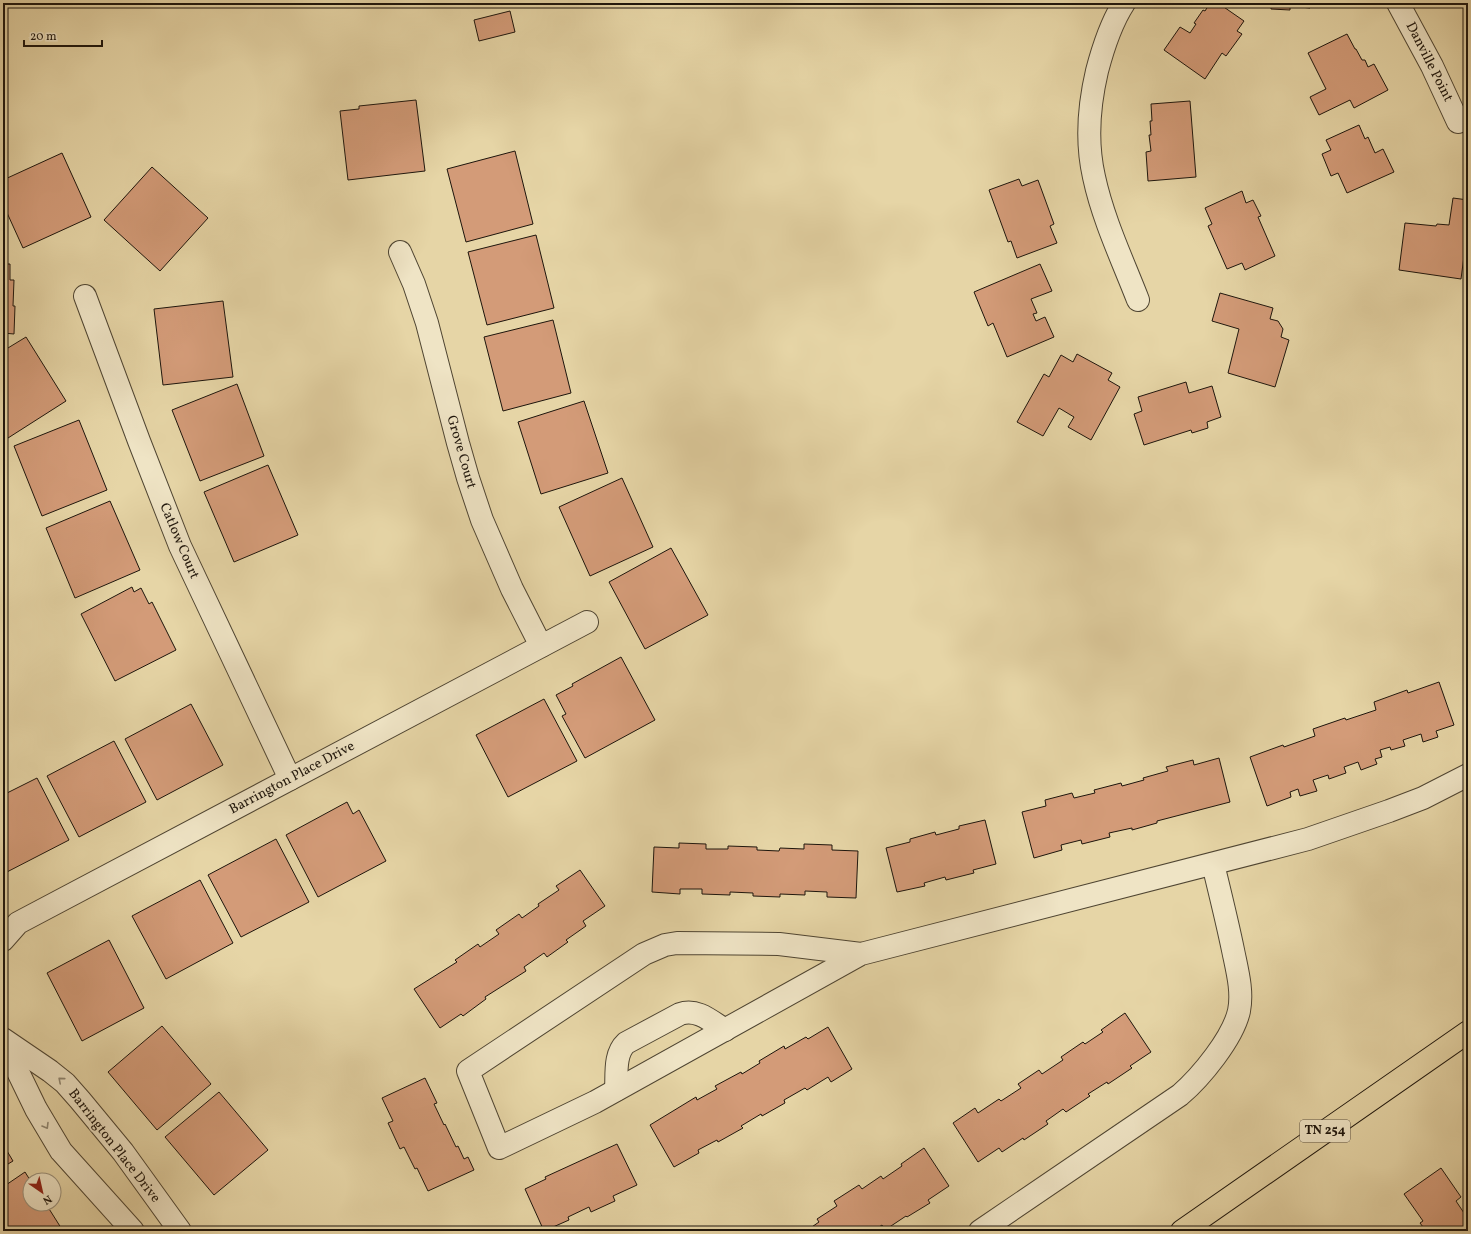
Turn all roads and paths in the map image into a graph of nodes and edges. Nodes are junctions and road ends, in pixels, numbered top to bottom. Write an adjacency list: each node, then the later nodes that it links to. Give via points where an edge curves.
1 (1124, 3): 6 (street, via 1105,43 1096,79 1090,121 1091,158 1103,211)
2 (1398, 3): 3 (street, Danville Point)
3 (1458, 122)
4 (400, 252): 8 (street, Grove Court, via 427,323 458,443 482,520 512,590)
5 (85, 296): 10 (street, Catlow Court, via 180,546)
6 (1138, 300)
7 (586, 622): 8 (street, Barrington Place Drive)
8 (541, 646): 10 (street, Barrington Place Drive)
9 (1468, 775): 11 (street, via 1423,798 1389,811 1308,839)
10 (290, 779): 12 (street, Barrington Place Drive, via 18,923)
11 (1212, 864): 13 (street); 20 (street, via 1239,980 1240,1001 1232,1029 1194,1083 1180,1095)
12 (3, 940)
13 (861, 954): 14 (street); 17 (street, via 779,944 665,945 631,962 468,1071 499,1148)
14 (725, 1030): 17 (street); 17 (street, via 699,1014 680,1014 622,1048)
15 (1468, 1032): 21 (main road, TN 254)
16 (3, 1040): 18 (street, Barrington Place Drive, one-way to 18, via 36,1109 61,1151); 19 (street, Barrington Place Drive, one-way to 16, via 123,1152 80,1100 50,1071)
17 (616, 1090)
18 (133, 1231)
19 (180, 1231)
20 (980, 1231)
21 (1182, 1231)

